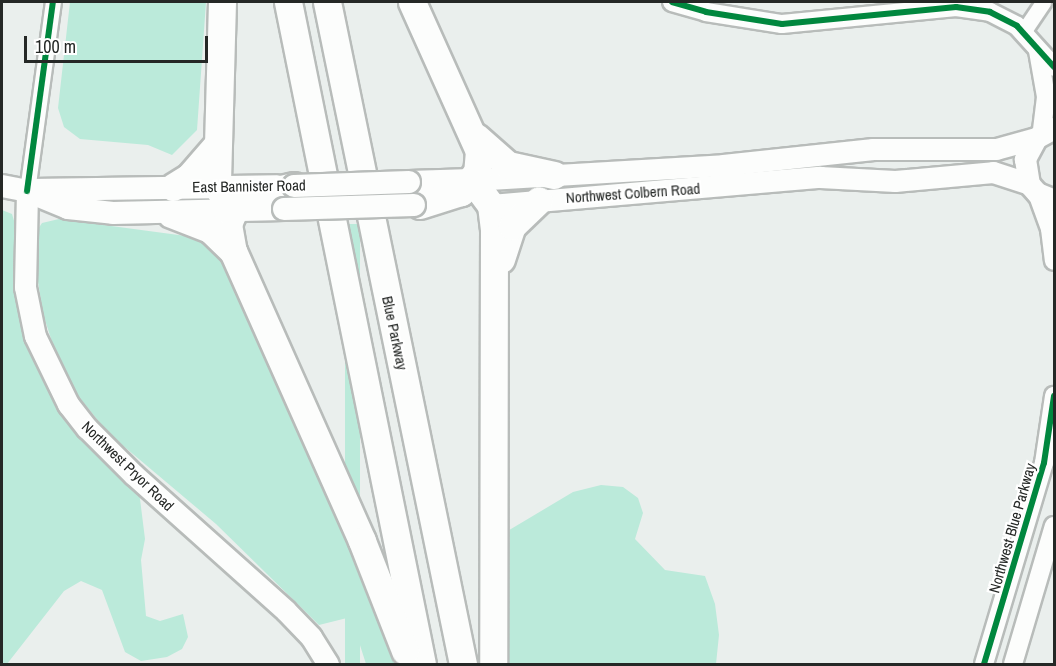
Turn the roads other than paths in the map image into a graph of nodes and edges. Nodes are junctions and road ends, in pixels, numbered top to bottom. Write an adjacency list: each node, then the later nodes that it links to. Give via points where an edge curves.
1 (53, 2): 18 (street, Northwest Pryor Road)
2 (222, 2): 12 (highway)
3 (288, 2): 33 (highway)
4 (327, 2): 34 (highway, Blue Parkway)
5 (412, 2): 11 (highway)
6 (672, 2): 8 (street, via 716,15 782,24 956,7 990,12)
7 (1043, 2): 8 (street)
8 (1029, 38): 9 (street); 10 (street, via 1044,70)
9 (1054, 67)
10 (1044, 132): 13 (main road, Northwest Colbern Road, via 996,149 873,149 723,165); 19 (main road, via 1024,159)
11 (476, 137): 13 (highway, via 508,165); 14 (highway, via 479,164)
12 (215, 147): 16 (highway); 17 (highway, via 189,177)
13 (554, 176): 14 (main road, Northwest Colbern Road)
14 (472, 180): 21 (highway, via 455,195); 23 (highway)
15 (2, 186): 18 (main road, East Bannister Road)
16 (217, 186): 17 (main road, East Bannister Road); 20 (main road, East Bannister Road); 24 (highway)
17 (173, 187): 18 (main road, East Bannister Road)
18 (27, 191): 25 (main road, East Bannister Road, via 68,208); 31 (main road, Northwest Pryor Road, via 25,286 35,336 68,404 133,474 286,611 311,637)
19 (1040, 192): 22 (main road, Northwest Colbern Road, via 997,172 979,171 895,181 820,177); 27 (street)
20 (289, 197): 21 (main road, East Bannister Road, bridge); 24 (highway, via 252,198)
21 (415, 197): 23 (main road, Northwest Colbern Road)
22 (540, 200): 23 (main road, Northwest Colbern Road); 28 (highway, via 512,226)
23 (491, 205): 28 (highway)
24 (233, 212): 25 (main road, East Bannister Road); 26 (highway, via 228,224)
25 (171, 214): 26 (highway, via 210,229)
26 (232, 251): 32 (highway, via 362,541)
27 (1054, 261)
28 (495, 277): 35 (highway)
29 (1054, 396): 36 (street, Northwest Blue Parkway, via 1044,463)
30 (1054, 526): 37 (street)
31 (328, 664)
32 (410, 664)
33 (422, 664)
34 (463, 664)
35 (493, 664)
36 (984, 664)
37 (1013, 664)

